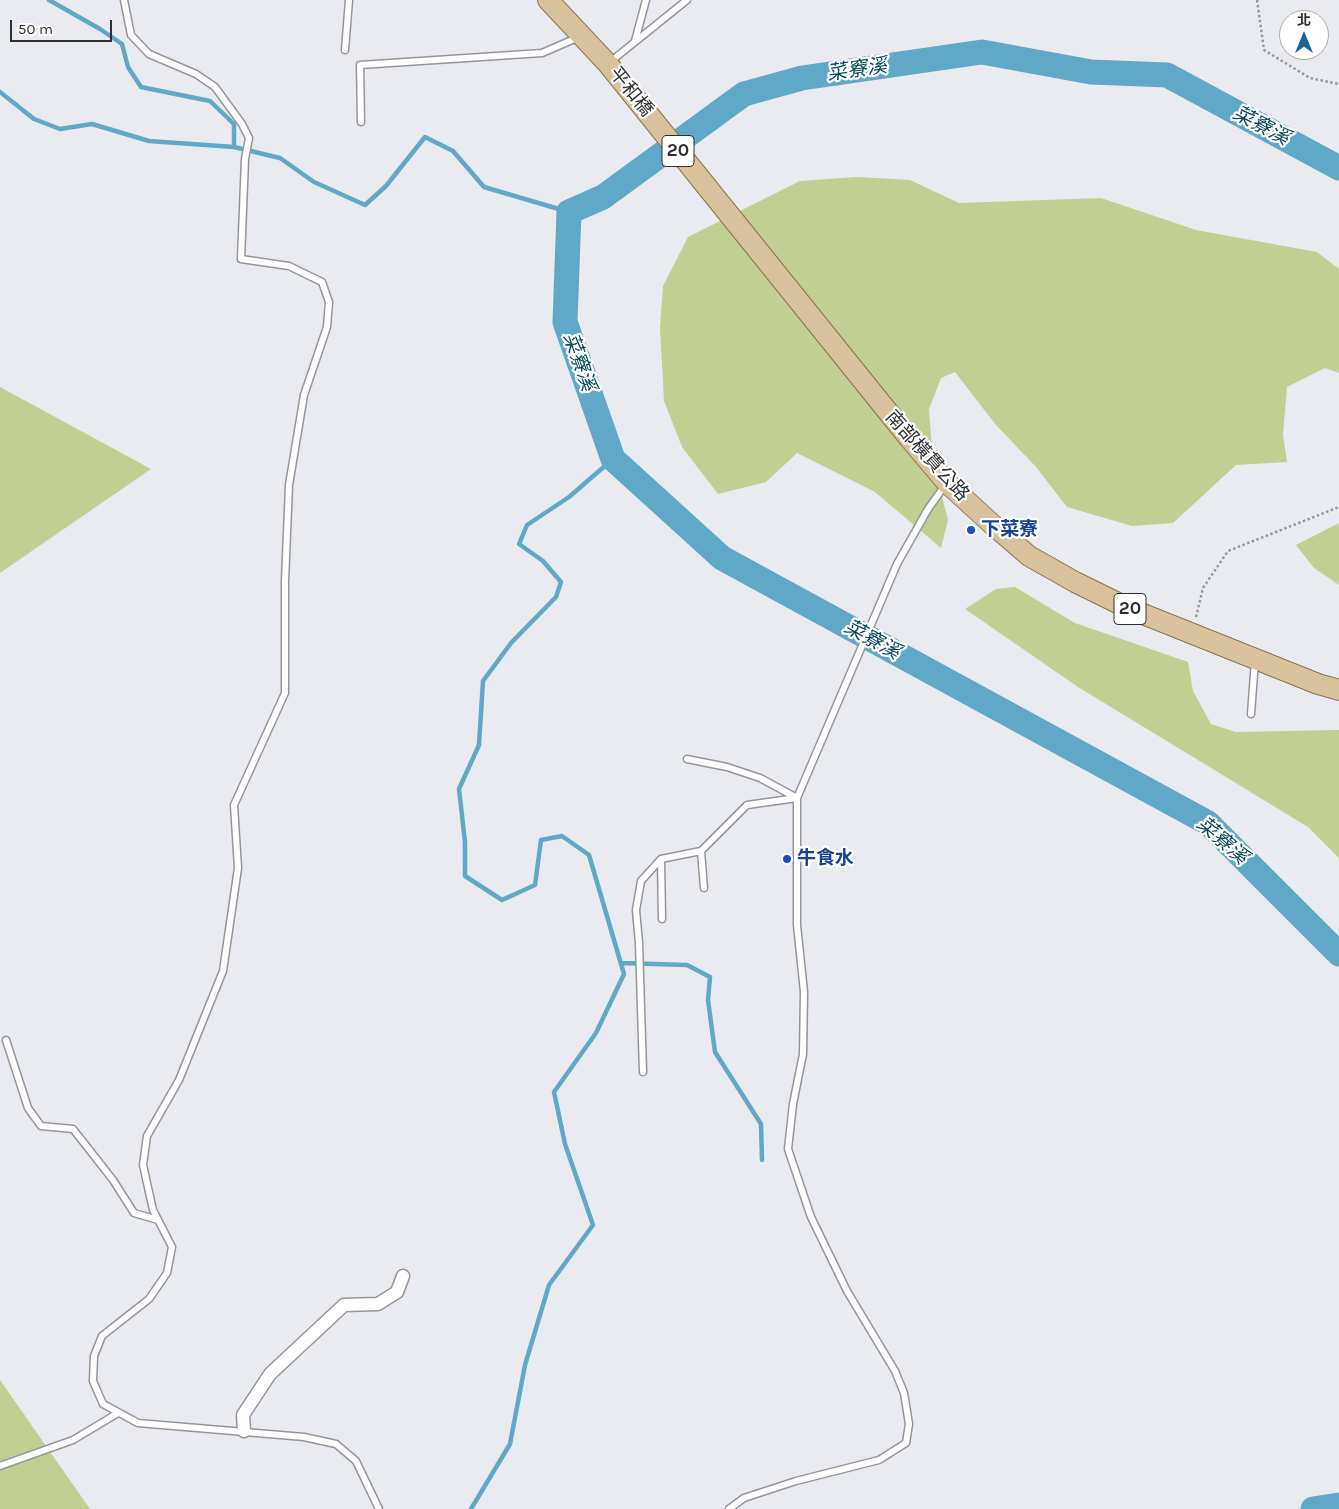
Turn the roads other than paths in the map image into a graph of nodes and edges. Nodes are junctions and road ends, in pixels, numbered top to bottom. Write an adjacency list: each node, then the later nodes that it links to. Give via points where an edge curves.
1 (124, 0): 24 (lane, via 131,35 149,54 196,74 215,87 249,138 240,259 289,266 322,282 329,302 327,327 304,395 290,485 285,581 285,693 234,805 238,868 223,971 179,1080 148,1136 143,1165)
2 (349, 0): 8 (lane)
3 (548, 0): 6 (main road, 20)
4 (646, 0): 7 (lane)
5 (687, 0): 7 (lane)
6 (583, 35): 9 (main road, 20); 10 (lane, via 542,53 360,64)
7 (634, 42): 9 (lane)
8 (344, 50)
9 (605, 60): 11 (main road, 平和橋 / 20)
10 (361, 122)
11 (754, 246): 12 (main road, 南部橫貫公路 / 20)
12 (947, 483): 13 (main road, 南部橫貫公路 / 20, via 1030,556 1110,600); 17 (lane, via 928,509 897,564)
13 (1255, 660): 14 (main road, 南部橫貫公路 / 20); 15 (lane)
14 (1339, 690)
15 (1250, 714)
16 (687, 759): 17 (lane, via 760,778)
17 (797, 798): 18 (lane, via 747,805); 30 (lane, via 797,925 804,992 803,1054 788,1148 811,1217 847,1292 895,1371 904,1393 909,1424 906,1443 879,1460 744,1498)
18 (701, 851): 19 (lane); 20 (lane)
19 (661, 858): 21 (lane); 23 (lane, via 641,881 636,910)
20 (704, 888)
21 (662, 919)
22 (6, 1040): 24 (lane, via 28,1108 41,1126 73,1129 134,1213)
23 (643, 1072)
24 (158, 1220): 26 (lane, via 172,1247 167,1273 148,1298 102,1336 94,1356 93,1381 103,1404)
25 (403, 1276): 27 (street, via 397,1292 378,1304 344,1305 270,1374 243,1415)
26 (118, 1412): 27 (lane, via 138,1423); 28 (lane, via 73,1440)
27 (244, 1432): 29 (lane, via 304,1437 336,1444 356,1461)
28 (0, 1466)
29 (379, 1509)
30 (729, 1509)

